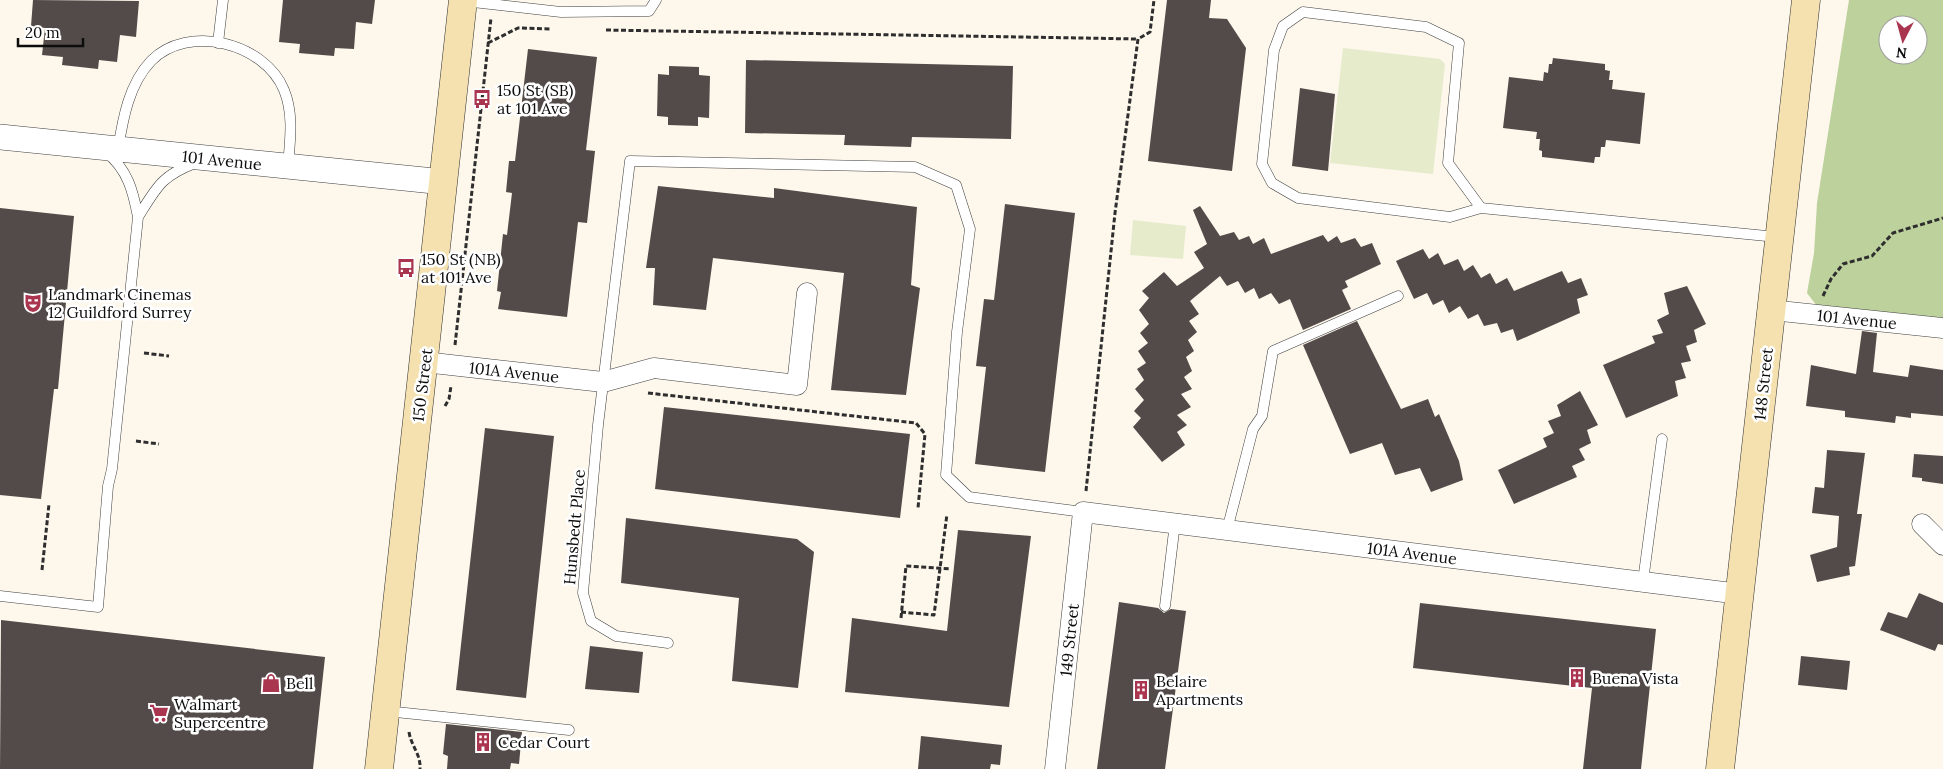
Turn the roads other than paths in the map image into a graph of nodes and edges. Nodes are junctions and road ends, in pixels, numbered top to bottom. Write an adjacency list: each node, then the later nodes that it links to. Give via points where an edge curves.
1 (223, 0): 5 (lane)
2 (463, 0): 3 (lane, via 561,12 649,11); 10 (main road, 150 Street)
3 (656, 0)
4 (1806, 0): 13 (main road, 148 Street)
5 (218, 43): 7 (lane, via 202,41 177,45 153,60 138,77 122,123); 9 (lane, via 252,54 273,71 284,90 291,132)
6 (0, 136): 7 (street, 101 Avenue)
7 (109, 148): 8 (street, 101 Avenue); 12 (lane, via 126,172)
8 (206, 158): 9 (street, 101 Avenue); 12 (lane, via 166,176)
9 (288, 166): 10 (street, 101 Avenue)
10 (444, 182): 18 (main road, 150 Street)
11 (1481, 208): 11 (lane, via 1448,163 1459,43 1426,27 1303,12 1284,26 1274,50 1262,164 1272,183 1298,198 1450,217); 13 (lane)
12 (138, 217): 28 (lane, via 98,607)
13 (1778, 237): 16 (main road, 148 Street)
14 (807, 293): 19 (street, via 797,385 654,368)
15 (1398, 296): 24 (lane, via 1273,351 1262,416 1253,429)
16 (1771, 310): 17 (street, 101 Avenue); 27 (main road, 148 Street)
17 (1943, 328)
18 (424, 362): 19 (street, 101A Avenue); 31 (main road, 150 Street)
19 (603, 382): 21 (lane, Hunsbedt Place, via 630,161 915,167 956,185 970,228 946,475 969,497); 30 (lane, Hunsbedt Place, via 583,593 591,620 616,636)
20 (1662, 439): 26 (lane)
21 (1084, 504): 22 (street, 101A Avenue); 34 (street, 149 Street)
22 (1175, 523): 24 (street, 101A Avenue); 29 (lane)
23 (1922, 524): 25 (street)
24 (1227, 530): 26 (street, 101A Avenue)
25 (1943, 545)
26 (1643, 581): 27 (street, 101A Avenue)
27 (1740, 594): 35 (main road, 148 Street)
28 (0, 596)
29 (1165, 606)
30 (668, 643)
31 (385, 711): 32 (lane); 33 (main road, 150 Street)
32 (569, 730)
33 (379, 769)
34 (1055, 769)
35 (1720, 769)

